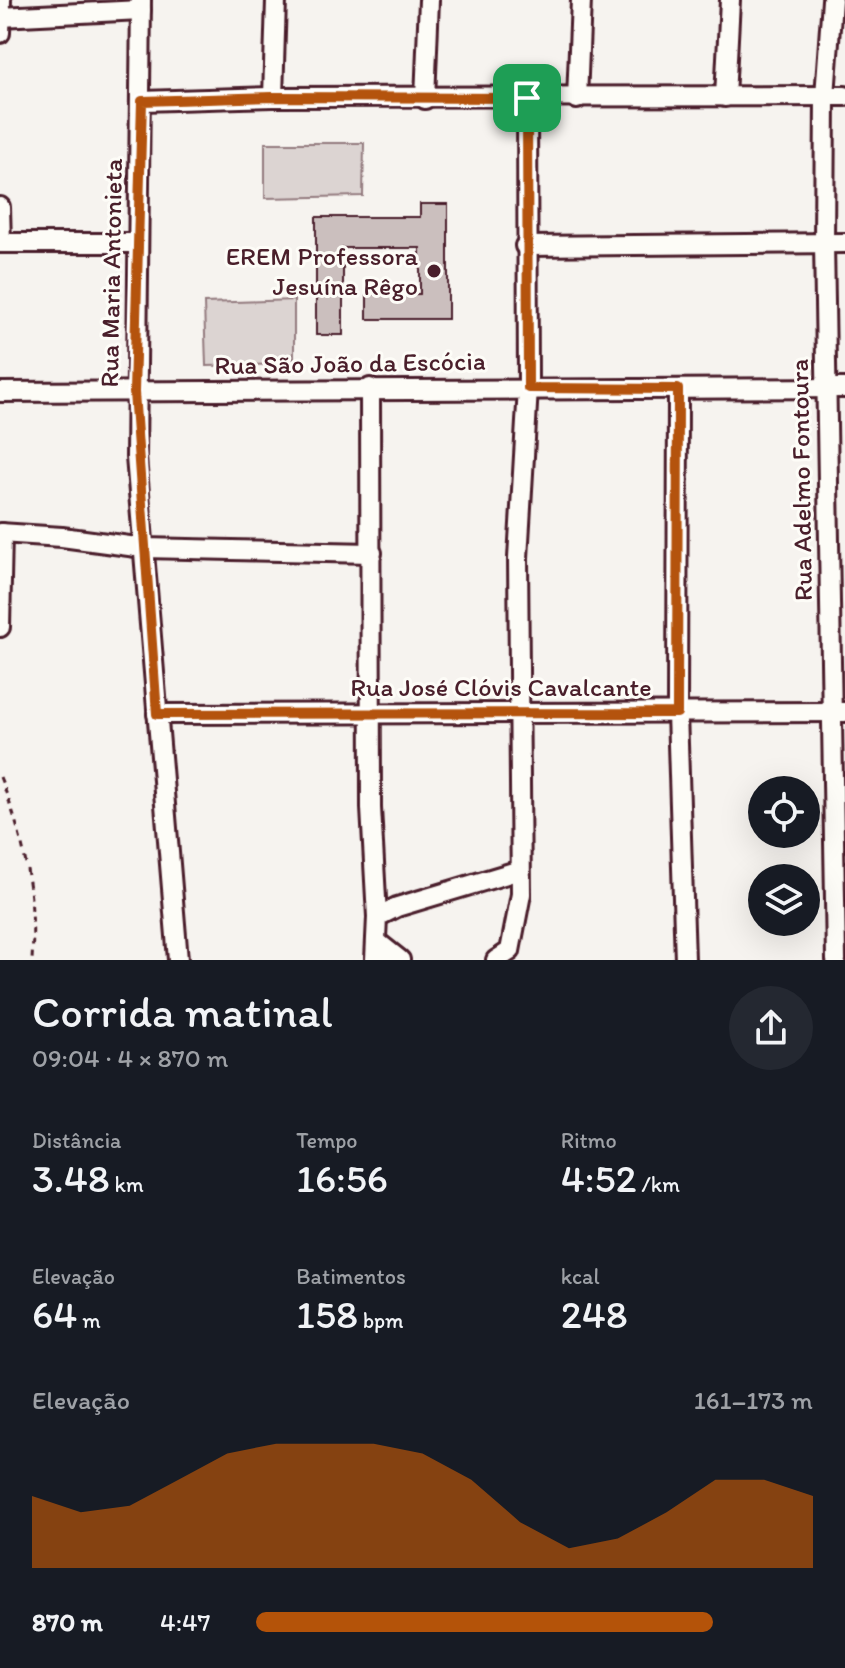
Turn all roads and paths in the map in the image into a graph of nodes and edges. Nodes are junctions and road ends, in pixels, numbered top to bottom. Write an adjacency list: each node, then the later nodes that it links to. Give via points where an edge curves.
1 (1, 0): 8 (street)
2 (276, 0): 12 (street)
3 (429, 0): 15 (street)
4 (581, 0): 16 (street)
5 (730, 0): 13 (street)
6 (832, 0): 10 (street, Rua Adelmo Fontoura)
7 (141, 5): 8 (street); 17 (street, Rua Maria Antonieta)
8 (0, 17): 9 (street)
9 (0, 33)
10 (825, 96): 11 (street); 13 (street); 21 (street, Rua Adelmo Fontoura)
11 (845, 96)
12 (273, 97): 15 (street); 17 (street)
13 (725, 97): 16 (street)
14 (527, 98): 15 (street); 16 (street); 23 (street)
15 (425, 99)
16 (577, 99)
17 (142, 101): 20 (street, Rua Maria Antonieta)
18 (0, 207): 19 (street)
19 (0, 243): 20 (street)
20 (137, 243): 30 (street, Rua Maria Antonieta)
21 (824, 243): 22 (street); 23 (street); 26 (street, Rua Adelmo Fontoura)
22 (845, 243)
23 (525, 246): 25 (street)
24 (370, 388): 25 (street, Rua São João da Escócia); 30 (street, Rua São João da Escócia); 33 (street)
25 (528, 388): 28 (street, Rua São João da Escócia); 39 (street, via 518,558)
26 (826, 388): 27 (street, Rua São João da Escócia); 28 (street, Rua São João da Escócia); 36 (street, Rua Adelmo Fontoura)
27 (845, 388)
28 (678, 389): 37 (street)
29 (0, 392): 30 (street, Rua São João da Escócia)
30 (134, 392): 32 (street, Rua Maria Antonieta)
31 (1, 533): 32 (street); 34 (street)
32 (144, 548): 33 (street); 38 (street, Rua Maria Antonieta)
33 (372, 553): 35 (street)
34 (0, 627)
35 (371, 712): 38 (street, Rua José Clóvis Cavalcante); 39 (street, Rua José Clóvis Cavalcante); 42 (street)
36 (837, 712): 37 (street, Rua José Clóvis Cavalcante); 50 (street, Rua Adelmo Fontoura)
37 (677, 713): 39 (street, Rua José Clóvis Cavalcante); 49 (street)
38 (157, 714): 46 (street, Rua Maria Antonieta)
39 (517, 714): 41 (street)
40 (0, 777): 45 (path, via 32,889)
41 (520, 870): 42 (street); 44 (street, via 521,894)
42 (377, 917): 43 (street)
43 (376, 941): 47 (street); 48 (street)
44 (507, 957)
45 (32, 960)
46 (178, 960)
47 (375, 960)
48 (400, 960)
49 (685, 960)
50 (836, 960)

